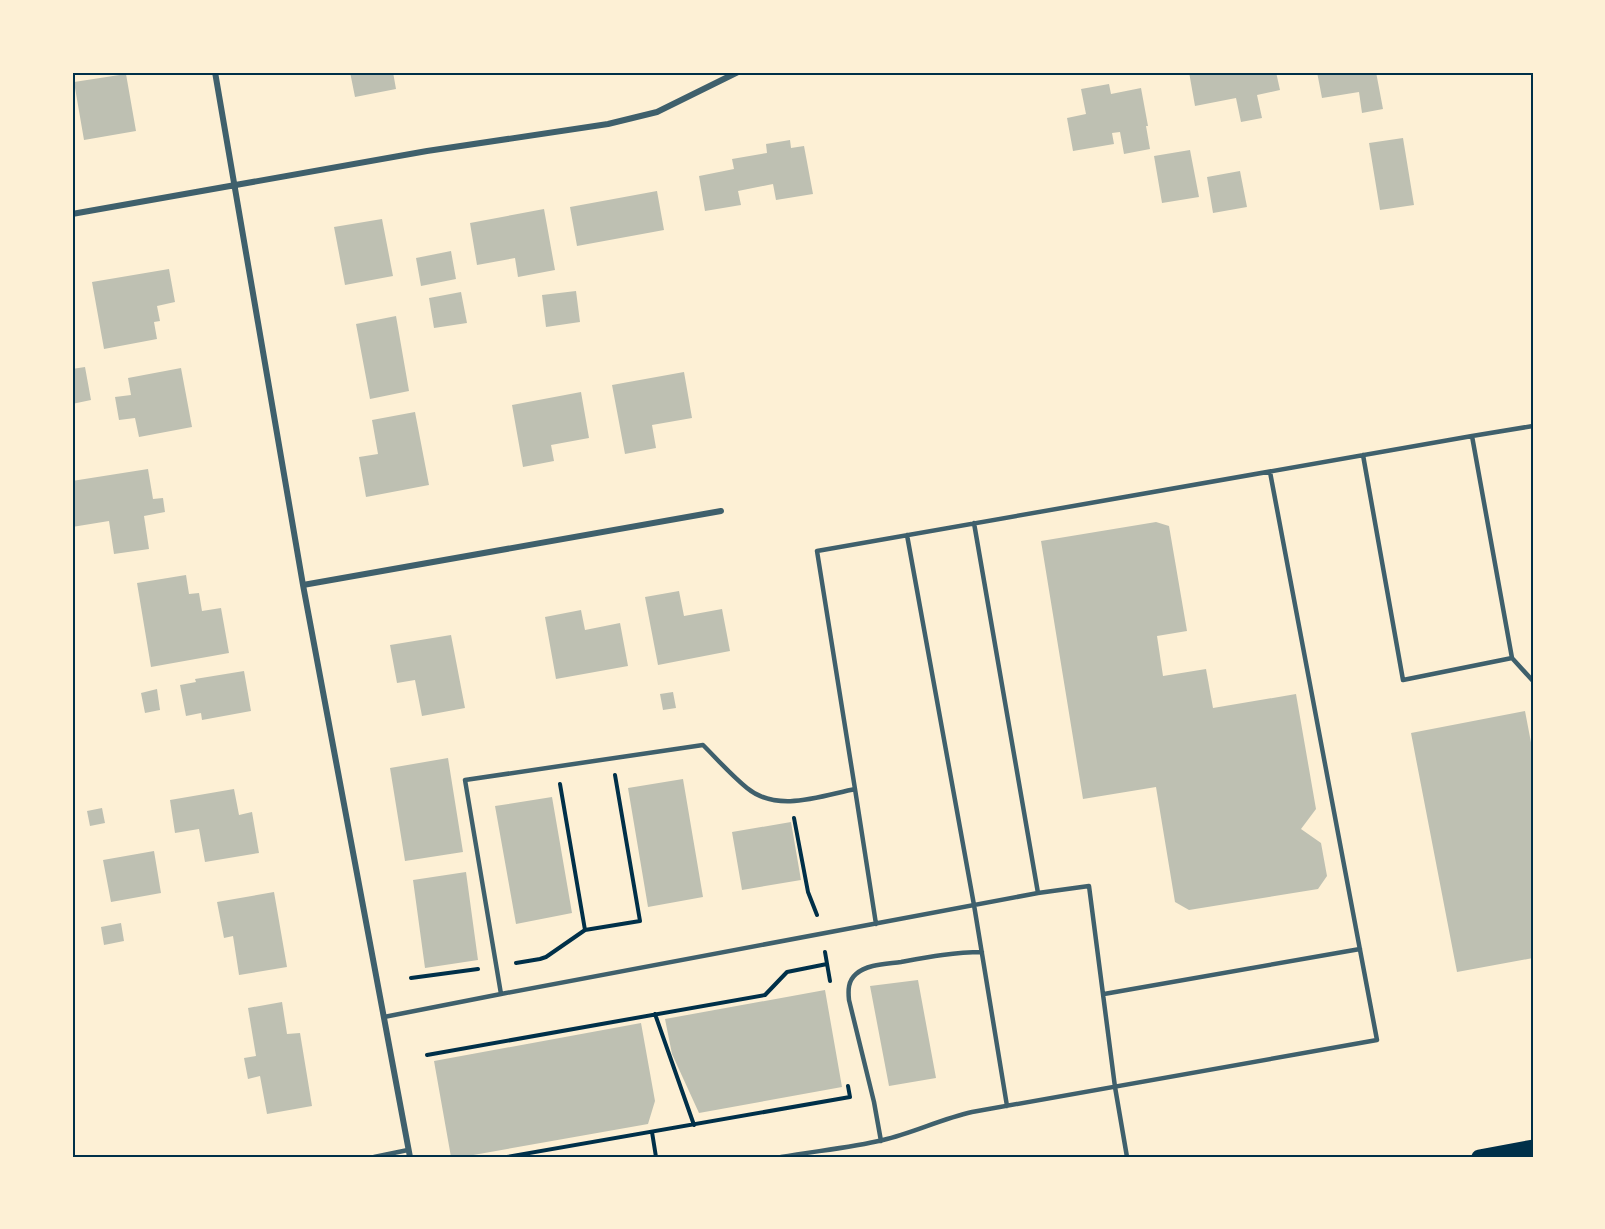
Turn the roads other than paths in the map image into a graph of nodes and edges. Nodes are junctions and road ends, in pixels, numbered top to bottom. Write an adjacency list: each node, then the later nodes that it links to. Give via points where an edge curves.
1 (215, 72): 3 (street)
2 (738, 72): 3 (street, via 657,111 608,124)
3 (235, 185): 4 (street); 12 (street)
4 (72, 214)
5 (1533, 426): 6 (lane)
6 (1472, 436): 7 (lane); 13 (lane)
7 (1363, 455): 8 (lane); 13 (lane, via 1403,680)
8 (1270, 472): 10 (lane); 19 (lane)
9 (721, 510): 12 (street)
10 (974, 523): 11 (lane); 16 (lane)
11 (907, 535): 15 (lane, via 817,551); 17 (lane)
12 (303, 585): 23 (street)
13 (1512, 658): 14 (lane)
14 (1533, 681)
15 (855, 789): 18 (lane); 21 (lane, via 792,802 769,800 748,789 703,745 465,780)
16 (1038, 893): 17 (lane); 22 (lane, via 1089,886)
17 (974, 905): 18 (lane); 20 (lane)
18 (876, 924): 21 (lane)
19 (1360, 949): 22 (lane); 24 (lane, via 1377,1040)
20 (982, 952): 25 (lane); 26 (lane, via 955,952 871,967 850,980 849,1000)
21 (501, 993): 23 (lane)
22 (1104, 994): 24 (lane)
23 (384, 1017): 28 (street)
24 (1115, 1087): 25 (lane); 31 (lane)
25 (1007, 1106): 26 (lane, via 948,1118)
26 (881, 1140): 30 (lane)
27 (1533, 1147): 32 (main road)
28 (409, 1153): 29 (lane)
29 (374, 1157)
30 (781, 1157)
31 (1127, 1157)
32 (1479, 1157)

